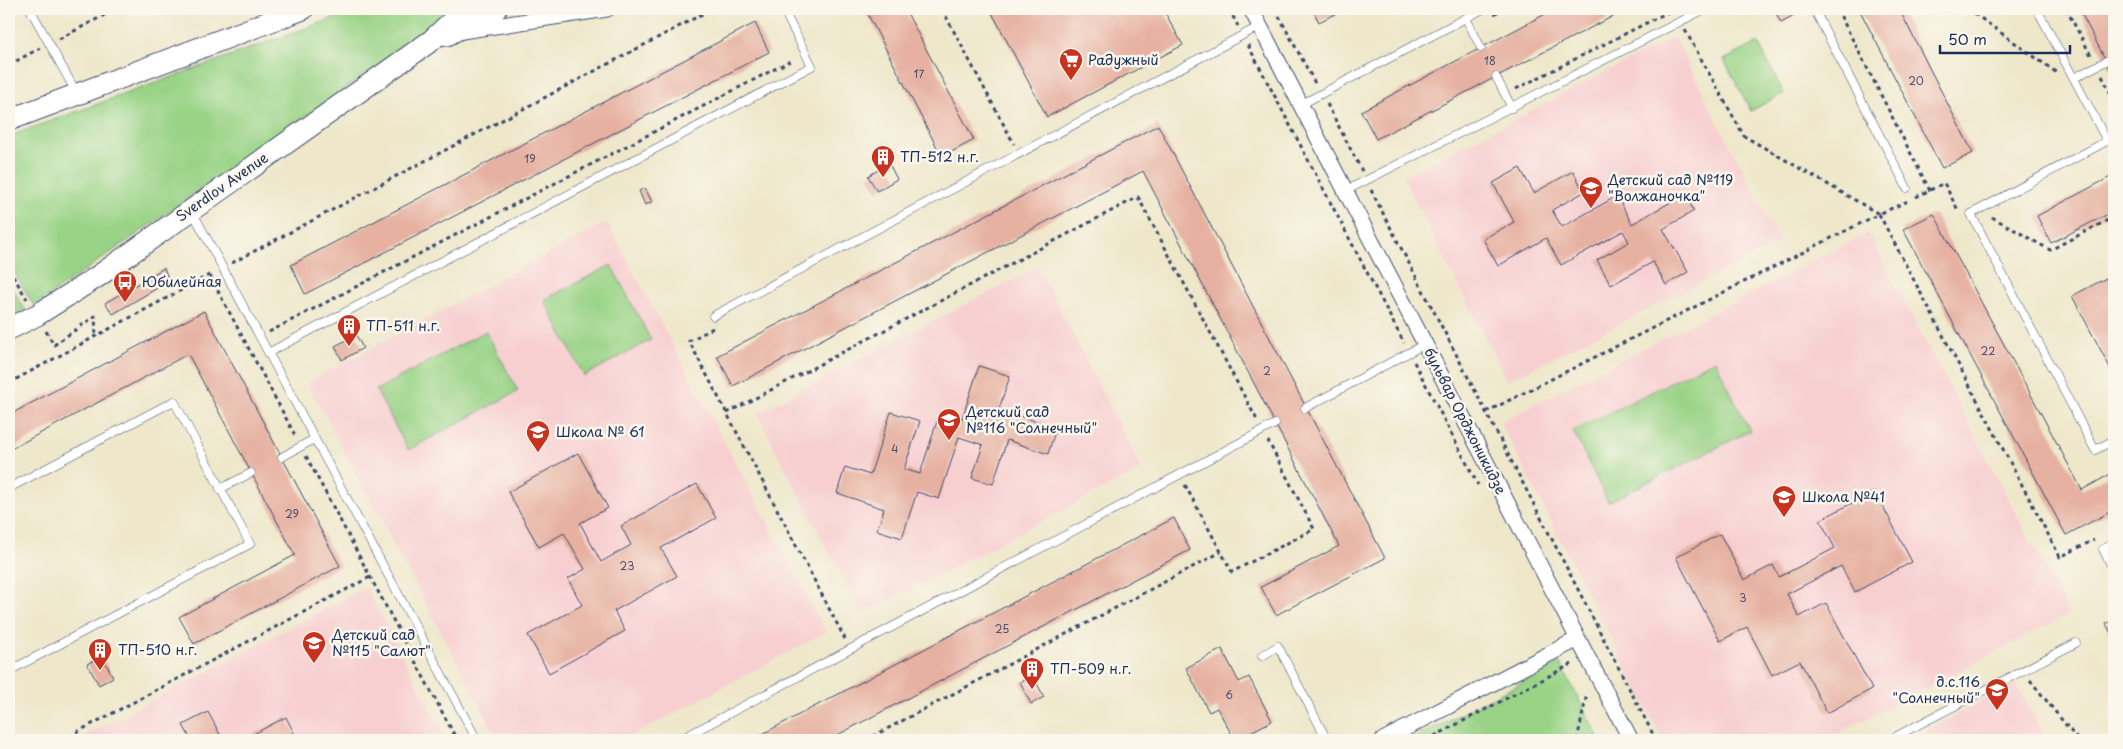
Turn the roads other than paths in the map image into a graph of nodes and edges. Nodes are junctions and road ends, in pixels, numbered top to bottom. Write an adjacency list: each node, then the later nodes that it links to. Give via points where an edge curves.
1 (30, 9): 19 (lane)
2 (303, 9): 19 (main road)
3 (465, 9): 14 (main road, Sverdlov Avenue)
4 (496, 9): 14 (main road, Sverdlov Avenue)
5 (607, 9): 14 (street)
6 (783, 9): 29 (lane, via 812,66)
7 (1251, 9): 13 (street, бульвар Орджоникидзе)
8 (1483, 9): 12 (lane)
9 (1705, 9): 21 (lane)
10 (1814, 9): 23 (lane)
11 (2037, 9): 17 (lane)
12 (1466, 18): 15 (lane); 20 (lane)
13 (1260, 26): 20 (street, бульвар Орджоникидзе); 26 (lane)
14 (445, 27): 25 (main road, Sverdlov Avenue)
15 (1481, 48)
16 (2106, 61): 17 (lane)
17 (2072, 74): 33 (lane, via 2107,141 1971,214 2095,450)
18 (1496, 77): 21 (lane)
19 (78, 94): 22 (main road)
20 (1300, 105): 24 (street, бульвар Орджоникидзе)
21 (1512, 108): 24 (lane)
22 (9, 120)
23 (1907, 188)
24 (1345, 191): 28 (street, бульвар Орджоникидзе)
25 (191, 209): 27 (main road, Sverdlov Avenue, via 97,277); 29 (lane)
26 (713, 316)
27 (9, 329)
28 (1425, 344): 30 (lane); 40 (street, бульвар Орджоникидзе)
29 (268, 354): 32 (lane)
30 (1305, 408)
31 (1274, 424): 45 (lane)
32 (314, 439): 34 (lane); 44 (lane)
33 (2114, 440)
34 (282, 457)
35 (251, 473): 37 (lane)
36 (9, 488): 37 (lane, via 174,400)
37 (220, 489): 43 (lane, via 250,544)
38 (2114, 544): 39 (lane, via 2103,550)
39 (2114, 571)
40 (1578, 639): 47 (street); 48 (street, бульвар Орджоникидзе)
41 (2076, 643): 49 (lane)
42 (1262, 656): 46 (lane, via 1278,646)
43 (9, 671)
44 (477, 740)
45 (679, 740)
46 (1327, 740)
47 (1383, 740)
48 (1631, 740)
49 (1889, 740)

